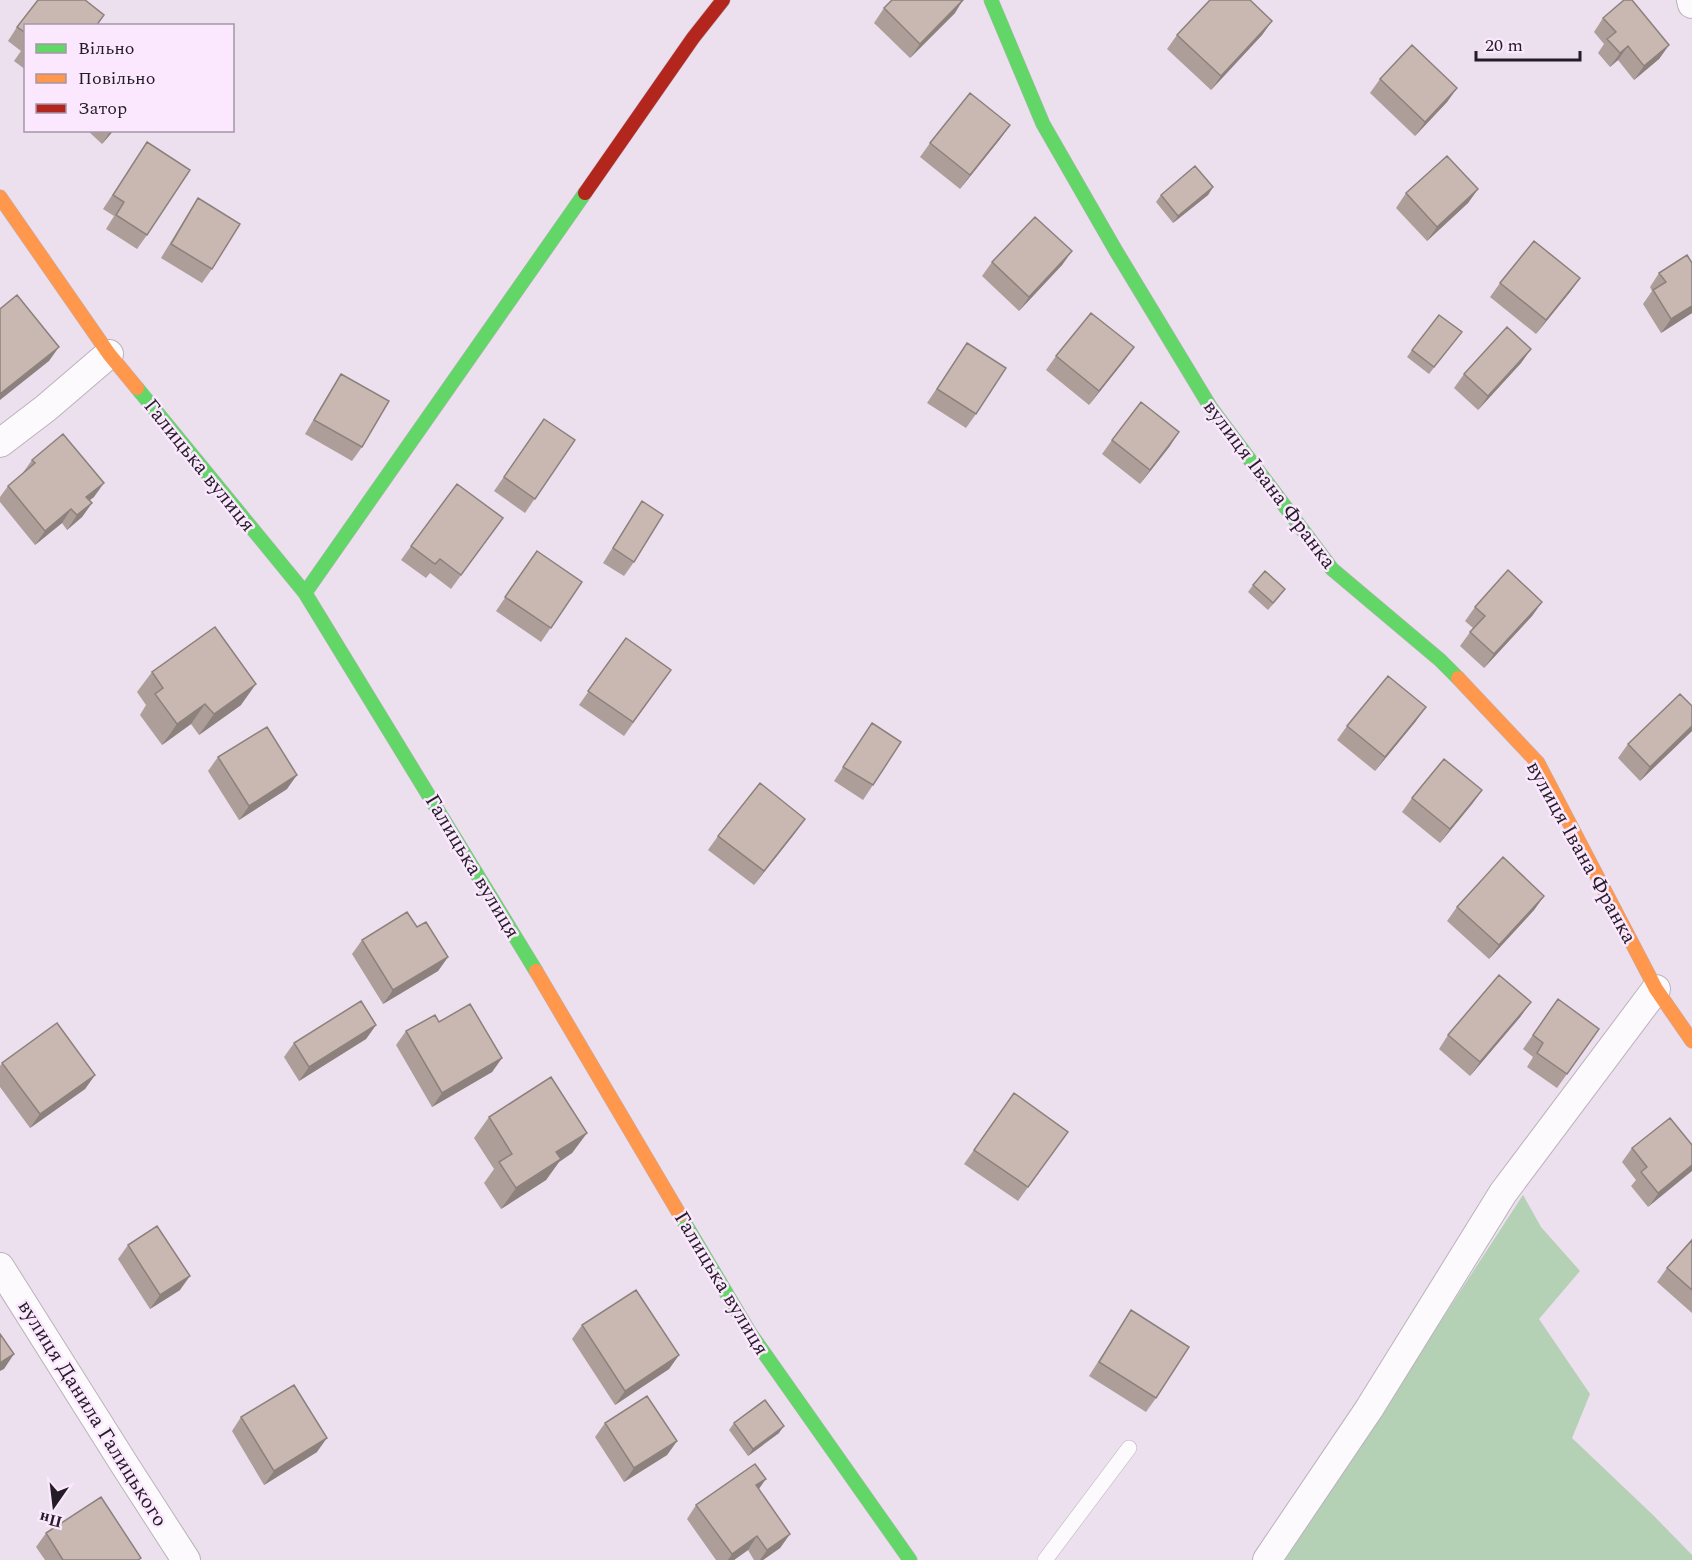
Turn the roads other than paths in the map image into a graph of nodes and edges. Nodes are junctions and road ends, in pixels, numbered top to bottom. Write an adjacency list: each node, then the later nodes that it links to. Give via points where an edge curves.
1 (723, 0): 8 (street)
2 (991, 0): 9 (street, вулиця Івана Франка, via 1043,124 1210,408 1332,568 1440,660 1538,763)
3 (1691, 0): 4 (street)
4 (1692, 4)
5 (0, 197): 6 (street, Галицька вулиця)
6 (109, 354): 7 (street); 8 (street, Галицька вулиця)
7 (0, 443)
8 (305, 593): 14 (street, Галицька вулиця, via 504,917 750,1333)
9 (1656, 989): 10 (street, вулиця Івана Франка); 16 (street, via 1503,1193 1368,1409)
10 (1692, 1041)
11 (0, 1267): 13 (street, вулиця Данила Галицького)
12 (1129, 1448): 15 (lane)
13 (186, 1560)
14 (910, 1560)
15 (1045, 1560)
16 (1267, 1560)

